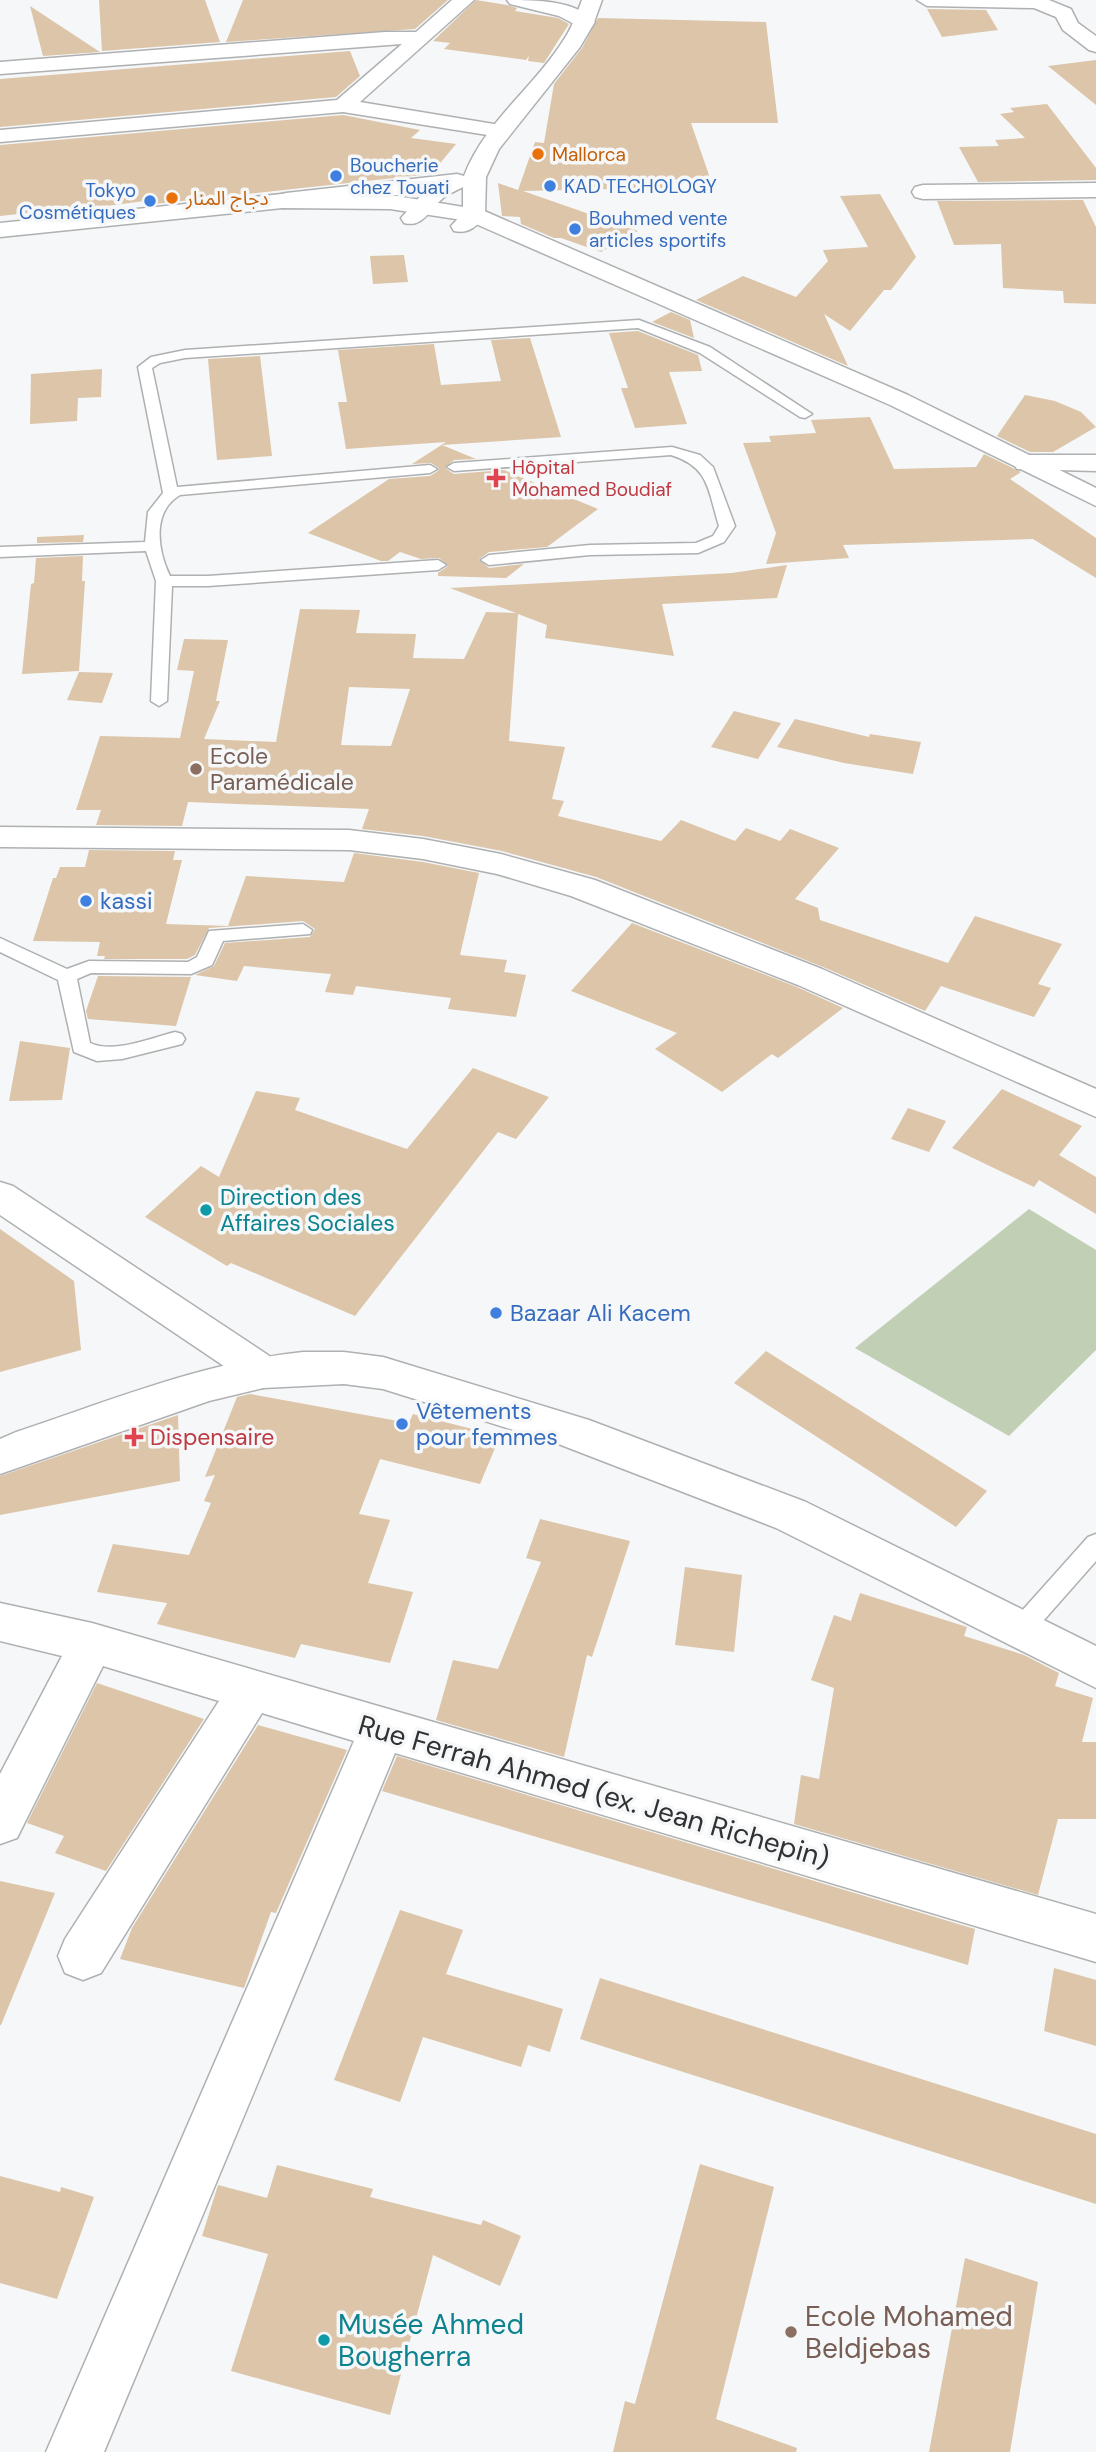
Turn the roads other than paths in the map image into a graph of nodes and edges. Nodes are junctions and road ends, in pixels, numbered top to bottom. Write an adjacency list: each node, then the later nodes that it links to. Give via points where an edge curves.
1 (464, 0): 8 (street)
2 (517, 0): 7 (street, via 566,12)
3 (592, 0): 7 (street)
4 (927, 0): 5 (street, via 1037,2)
5 (1064, 13): 6 (street); 9 (street, via 1076,32)
6 (1084, 16)
7 (584, 22): 12 (street, via 578,36)
8 (418, 38): 10 (street); 11 (street)
9 (1096, 46)
10 (0, 68)
11 (343, 106): 12 (street); 13 (street)
12 (500, 131): 14 (street)
13 (0, 136)
14 (465, 178): 17 (street); 18 (street); 19 (street)
15 (1096, 190): 16 (street)
16 (923, 192)
17 (282, 201): 18 (street, via 329,199); 20 (street)
18 (417, 212): 19 (street); 21 (street, via 300,213)
19 (468, 221): 23 (street, via 538,243 899,400)
20 (0, 230)
21 (0, 244)
22 (805, 414): 27 (lane, via 705,349 639,324 185,354 145,367)
23 (1026, 463): 24 (street); 28 (street)
24 (1096, 463)
25 (454, 467): 31 (lane, via 659,450 684,454 708,470 727,526 719,539 698,548)
26 (430, 469): 27 (lane, via 204,487)
27 (172, 494): 29 (lane, via 157,511)
28 (1096, 498)
29 (151, 546): 30 (lane); 33 (lane)
30 (0, 552)
31 (489, 560)
32 (438, 565): 33 (lane)
33 (164, 581): 34 (lane)
34 (159, 701)
35 (0, 837): 40 (street, via 349,840 502,864 583,888 810,977)
36 (303, 930): 38 (lane, via 216,935 205,961 191,968 89,967)
37 (0, 944): 38 (lane)
38 (66, 976): 39 (lane, via 72,987 81,1046 97,1054)
39 (175, 1040)
40 (1096, 1104)
41 (0, 1196): 42 (street)
42 (263, 1372): 43 (street, via 207,1385); 46 (street, via 344,1368 383,1373 574,1432 791,1515)
43 (10, 1449)
44 (1096, 1544): 46 (lane)
45 (0, 1622): 47 (street, Rue Ferrah Ahmed (ex. Jean Richepin))
46 (1020, 1630): 48 (street)
47 (92, 1643): 49 (street, Rue Ferrah Ahmed (ex. Jean Richepin)); 51 (street)
48 (1096, 1668)
49 (251, 1691): 50 (street, Rue Ferrah Ahmed (ex. Jean Richepin)); 53 (street)
50 (382, 1729): 52 (street, Rue Ferrah Ahmed (ex. Jean Richepin)); 54 (street)
51 (0, 1822)
52 (1096, 1938)
53 (83, 1956)
54 (75, 2452)

